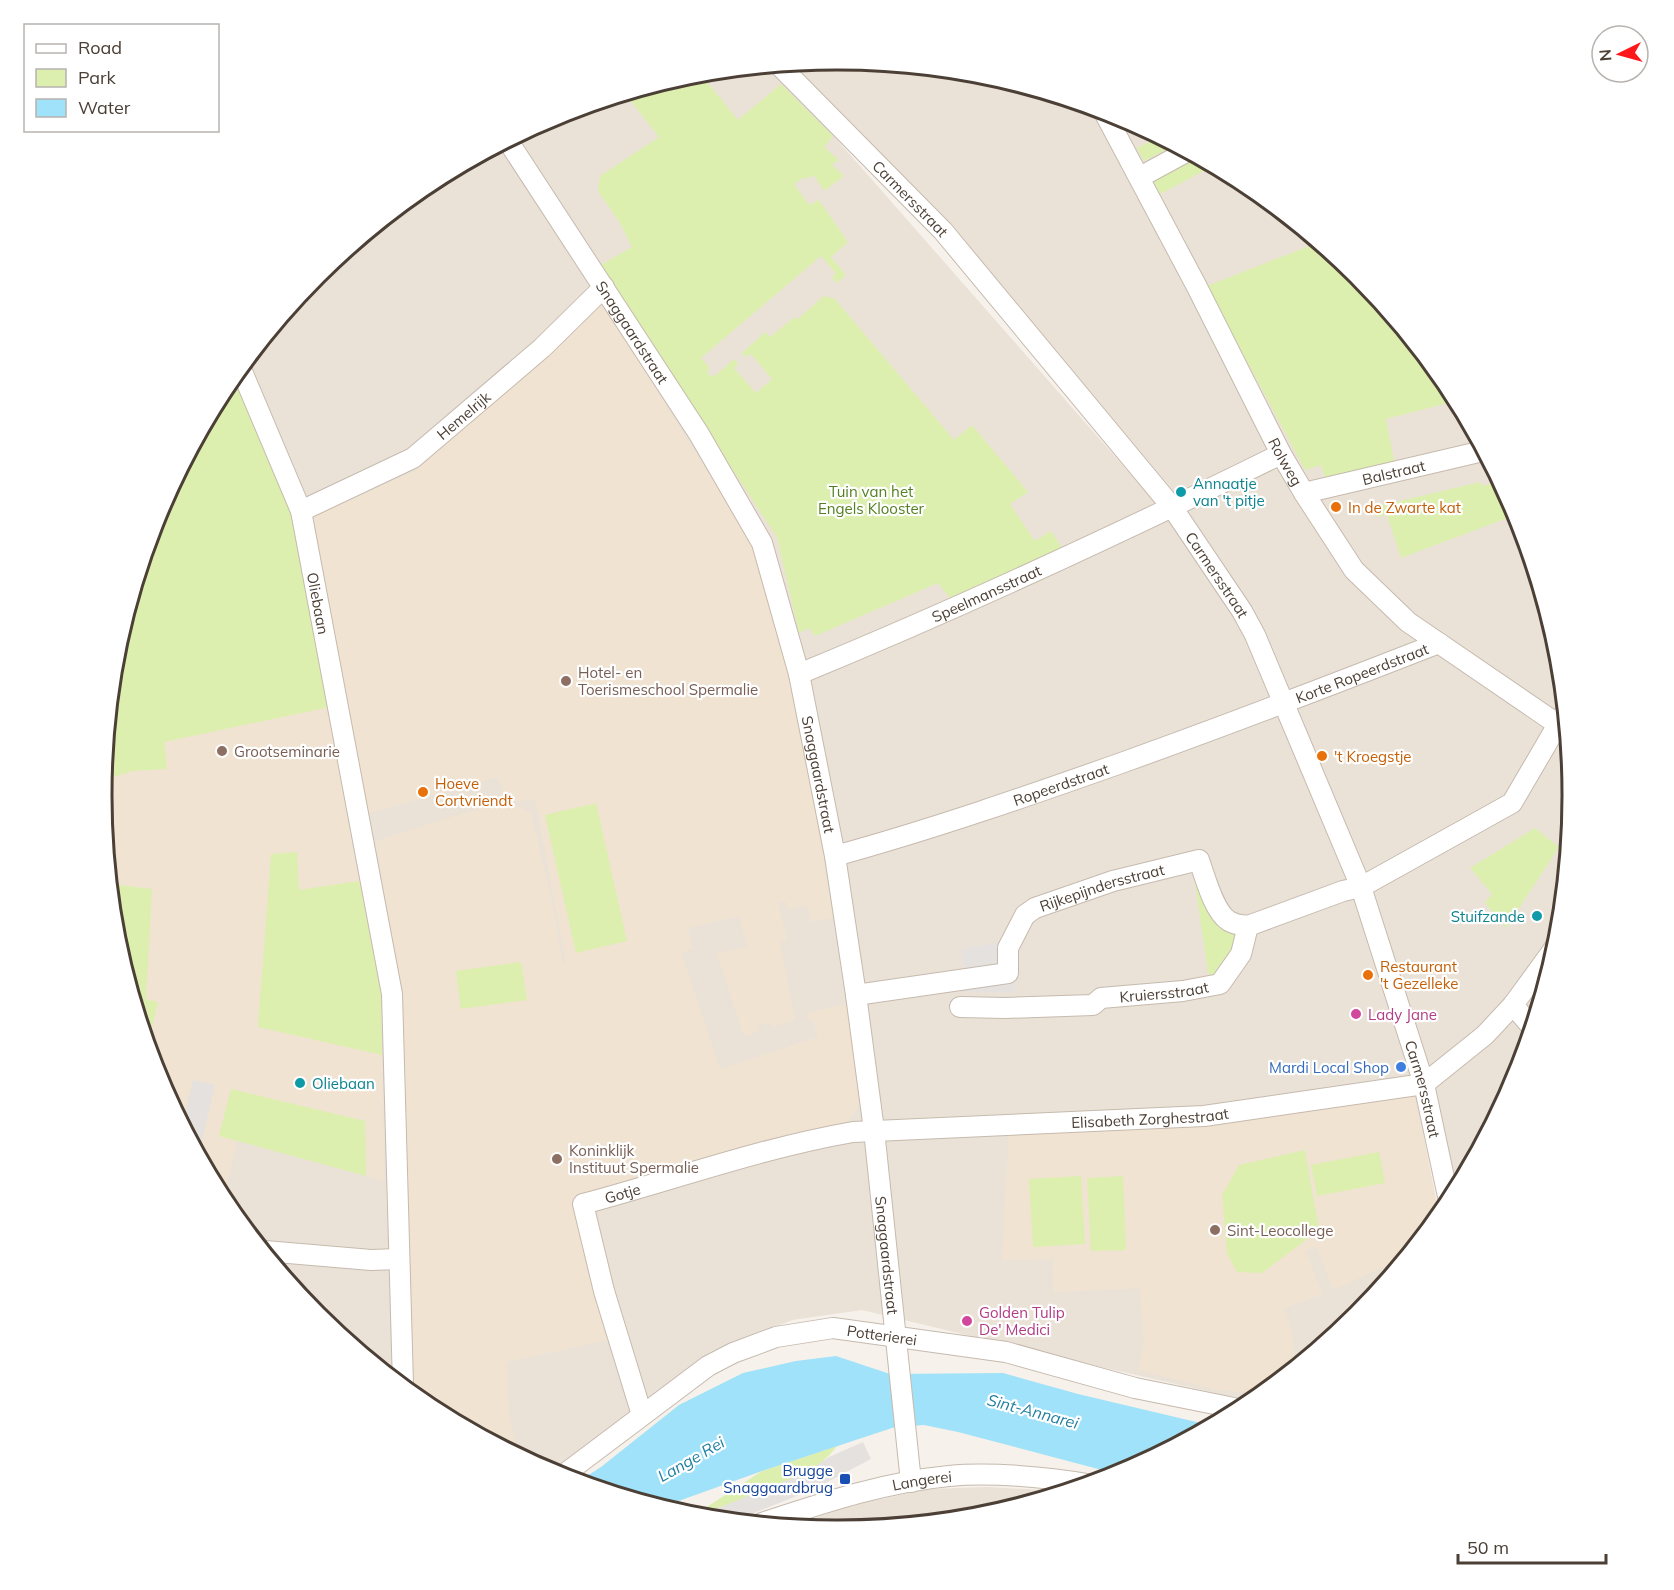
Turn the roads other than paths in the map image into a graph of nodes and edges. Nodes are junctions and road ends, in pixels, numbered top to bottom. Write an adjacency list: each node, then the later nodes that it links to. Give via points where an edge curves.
1 (786, 72): 11 (street, Carmersstraat, via 943,231)
2 (1111, 125): 5 (street, Rolweg)
3 (512, 148): 6 (street, Snaggaardstraat)
4 (1178, 156): 5 (street)
5 (1140, 177): 8 (street, Rolweg)
6 (604, 287): 12 (street, Hemelrijk, via 542,348 413,458); 14 (street, Snaggaardstraat, via 699,434 762,543)
7 (245, 378): 12 (street, Oliebaan)
8 (1281, 454): 10 (street, Rolweg); 11 (street, Speelmansstraat)
9 (1475, 454): 10 (street, Balstraat)
10 (1304, 493): 13 (street, Rolweg, via 1354,570 1408,622)
11 (1172, 507): 14 (street, Speelmansstraat, via 896,634); 15 (street, Carmersstraat, via 1242,611)
12 (301, 511): 30 (street, Oliebaan, via 392,994)
13 (1439, 643): 15 (street, Korte Ropeerdstraat); 16 (street, Rolweg)
14 (799, 674): 18 (street, Snaggaardstraat)
15 (1284, 704): 18 (street, Ropeerdstraat, via 1011,802 902,838); 19 (street, Carmersstraat)
16 (1557, 719)
17 (1558, 731): 19 (street, via 1512,803)
18 (835, 855): 22 (street, Snaggaardstraat)
19 (1361, 887): 20 (street); 26 (street, Carmersstraat)
20 (1248, 926): 22 (street, Rijkepijndersstraat, via 1236,925 1219,910 1199,860 1113,880 1035,908 1025,915 1008,948 1008,973); 24 (street, Kruiersstraat, via 1241,954 1220,984 1101,998 1093,1005)
21 (1541, 967): 23 (street)
22 (856, 995): 27 (street, Snaggaardstraat)
23 (1513, 1005): 25 (street); 26 (street, via 1485,1035)
24 (960, 1007)
25 (1526, 1020)
26 (1424, 1084): 27 (street, Elisabeth Zorghestraat, via 1204,1116); 28 (street, Carmersstraat)
27 (874, 1130): 31 (street, Snaggaardstraat); 34 (street, Gotje, via 816,1138 583,1204 604,1291)
28 (1446, 1187)
29 (275, 1252): 30 (street)
30 (399, 1259): 32 (street, Oliebaan)
31 (895, 1338): 33 (street, Potterierei, via 1006,1352 1135,1388); 34 (street, Potterierei, via 833,1328 776,1337 708,1366); 36 (street, Snaggaardstraat)
32 (403, 1375)
33 (1225, 1406)
34 (642, 1416): 35 (street, Potterierei)
35 (572, 1469)
36 (910, 1482): 37 (street, Langerei, via 951,1476 999,1476); 38 (street, Langerei, via 839,1498)
37 (1066, 1482)
38 (780, 1517)

